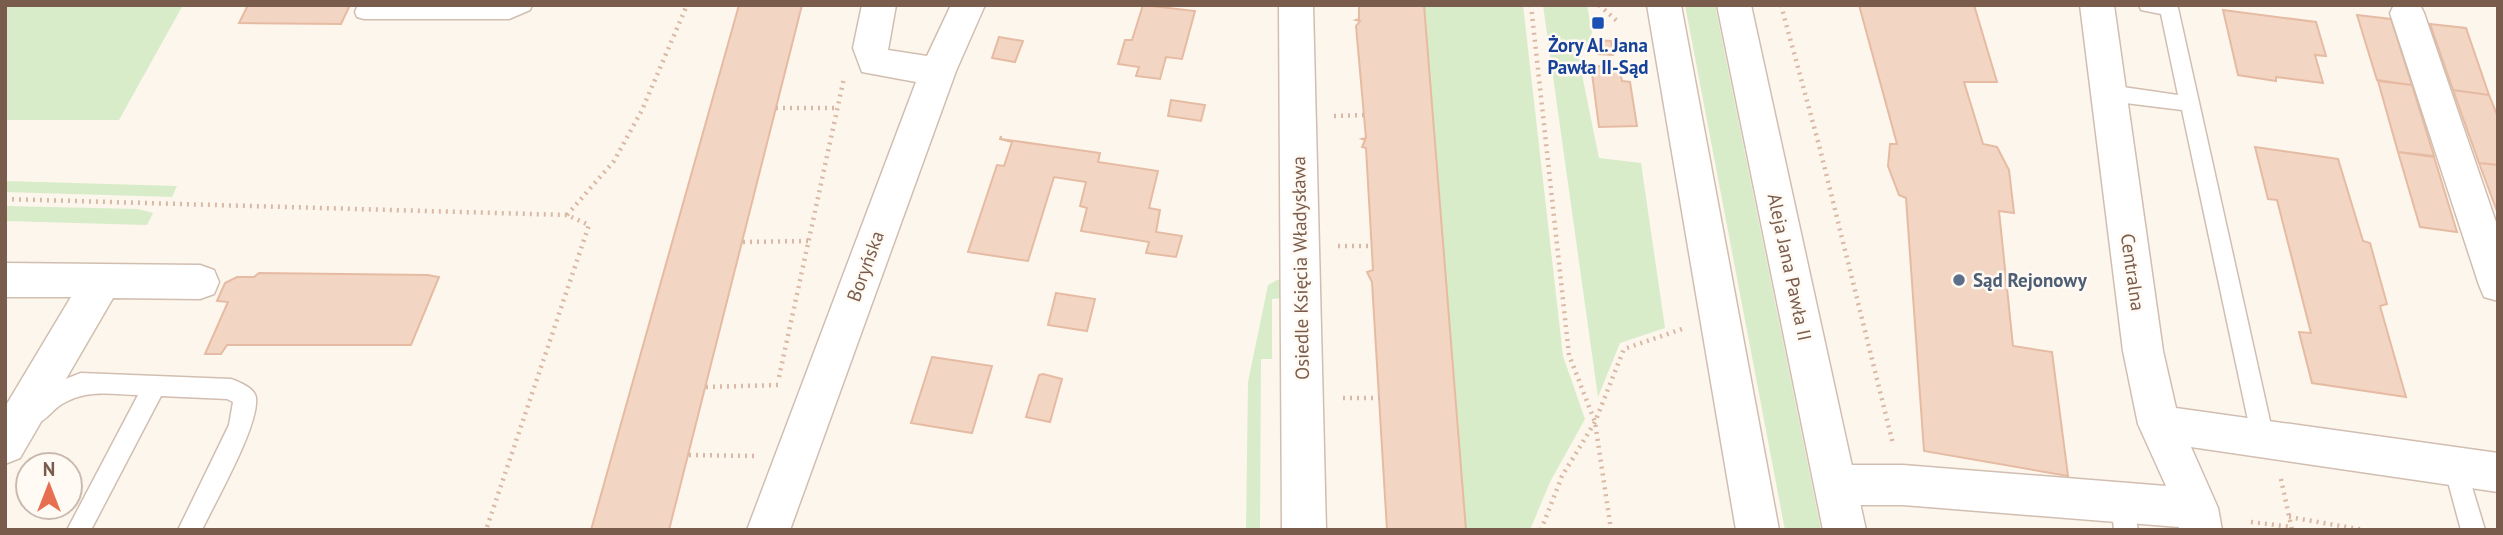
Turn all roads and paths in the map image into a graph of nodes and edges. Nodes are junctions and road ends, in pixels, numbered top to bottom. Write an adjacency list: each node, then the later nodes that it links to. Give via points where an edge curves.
1 (523, 5): 13 (lane, via 509,12)
2 (687, 5): 25 (path, via 642,110 614,161)
3 (879, 5): 16 (street, via 870,48 874,62)
4 (968, 5): 16 (street, Boryńska)
5 (1296, 5): 60 (street, Osiedle Księcia Władysława)
6 (1531, 5): 41 (path, via 1569,355)
7 (1599, 5): 15 (path)
8 (1664, 5): 63 (street)
9 (1734, 5): 49 (street, Aleja Jana Pawła II)
10 (1781, 5): 50 (path)
11 (2097, 5): 18 (street, Centralna)
12 (2148, 5): 19 (lane, via 2169,8)
13 (364, 12)
14 (2407, 13): 33 (street)
15 (1617, 21)
16 (937, 71): 59 (street, Boryńska)
17 (845, 72): 21 (path)
18 (2109, 93): 19 (lane); 42 (street, Centralna, via 2143,351)
19 (2191, 104): 46 (lane)
20 (776, 108): 21 (path)
21 (838, 108): 26 (path)
22 (1364, 114): 23 (path)
23 (1330, 116)
24 (5, 199): 25 (path)
25 (567, 215): 58 (path, via 589,225)
26 (809, 241): 27 (path); 36 (path)
27 (743, 242)
28 (1334, 246): 29 (path)
29 (1371, 246)
30 (5, 280): 31 (street)
31 (102, 281): 32 (street); 43 (street)
32 (200, 282)
33 (2498, 285)
34 (1682, 330): 41 (path, via 1624,349)
35 (155, 385): 43 (lane, via 81,383 51,398); 56 (lane); 57 (lane, via 231,388 245,398 240,426)
36 (778, 385): 37 (path); 38 (path)
37 (706, 387)
38 (775, 397)
39 (1338, 398): 40 (path)
40 (1380, 398)
41 (1595, 422): 61 (path, via 1562,476); 62 (path)
42 (2159, 425): 46 (street); 53 (street, Centralna)
43 (5, 446)
44 (689, 456): 45 (path)
45 (762, 456)
46 (2271, 456): 47 (street); 52 (path)
47 (2455, 467): 48 (street); 66 (lane)
48 (2498, 473)
49 (1836, 485): 50 (street); 64 (street, Aleja Jana Pawła II)
50 (1903, 485): 51 (street)
51 (2124, 516): 53 (street)
52 (2289, 517): 55 (path); 65 (path)
53 (2199, 519)
54 (2251, 522): 55 (path)
55 (2291, 528)
56 (79, 530)
57 (190, 530)
58 (486, 530)
59 (768, 530)
60 (1304, 530)
61 (1541, 530)
62 (1611, 530)
63 (1758, 530)
64 (1846, 530)
65 (2364, 530)
66 (2473, 530)

